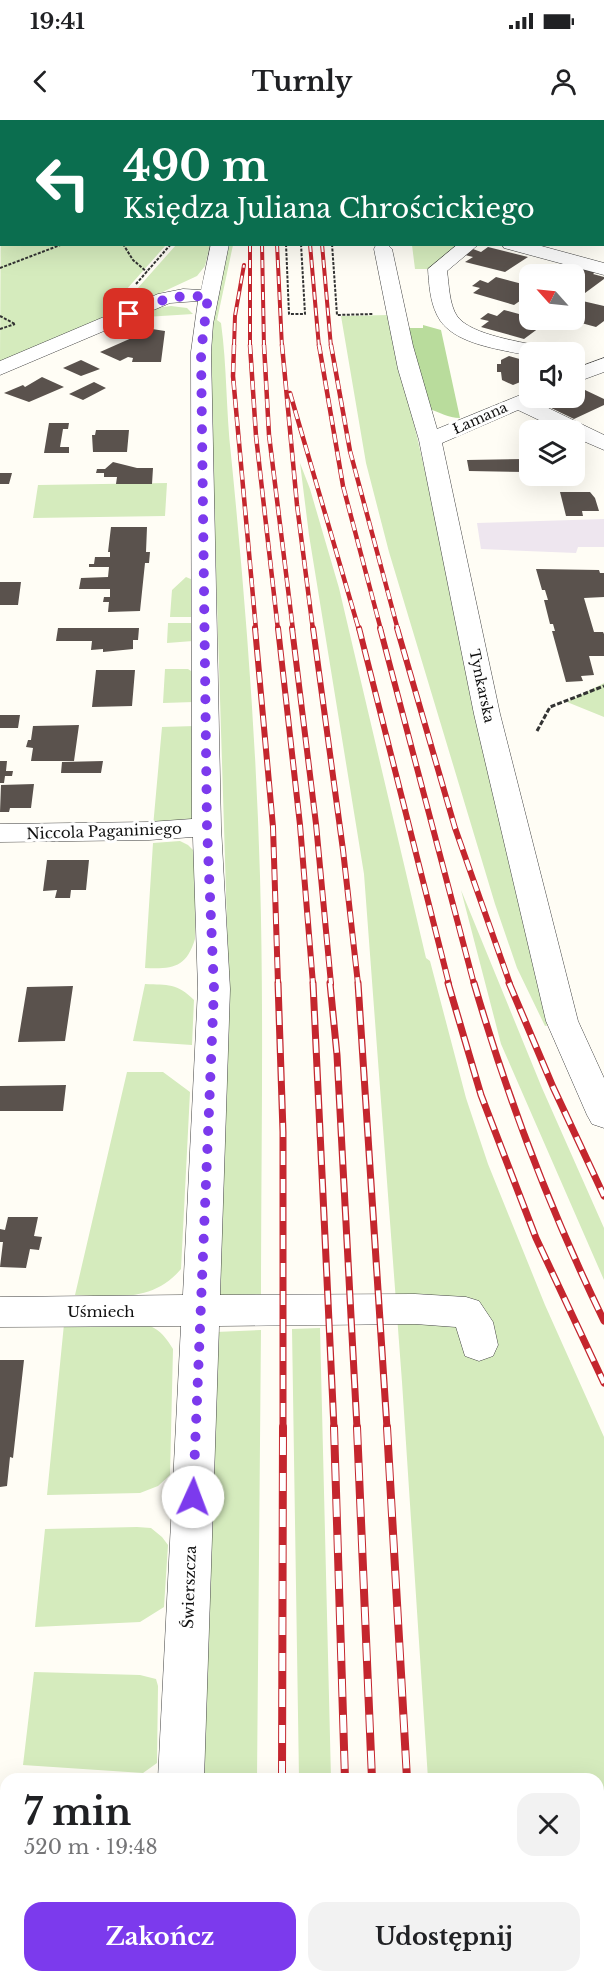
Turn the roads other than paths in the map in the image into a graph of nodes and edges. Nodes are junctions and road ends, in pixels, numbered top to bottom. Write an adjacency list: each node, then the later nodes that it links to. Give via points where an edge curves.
1 (220, 246): 6 (street, Świerszcza)
2 (467, 246): 7 (street, via 437,267 448,318 469,332)
3 (518, 246): 5 (street)
4 (383, 249): 11 (street, Tynkarska, via 417,404)
5 (604, 269)
6 (208, 296): 8 (street, via 165,298); 13 (street, Świerszcza, via 201,352)
7 (519, 346)
8 (0, 369)
9 (519, 401): 11 (street, Łamana)
10 (540, 408): 12 (street)
11 (430, 440): 15 (street, Tynkarska, via 487,714 562,1021)
12 (604, 443)
13 (207, 827): 14 (street, Niccola Paganiniego); 16 (street, Świerszcza, via 214,989)
14 (0, 833)
15 (604, 1115)
16 (201, 1310): 17 (street, Uśmiech); 18 (street, Uśmiech, via 466,1312 474,1322); 19 (street, Świerszcza)
17 (0, 1312)
18 (479, 1345)
19 (181, 1773)

